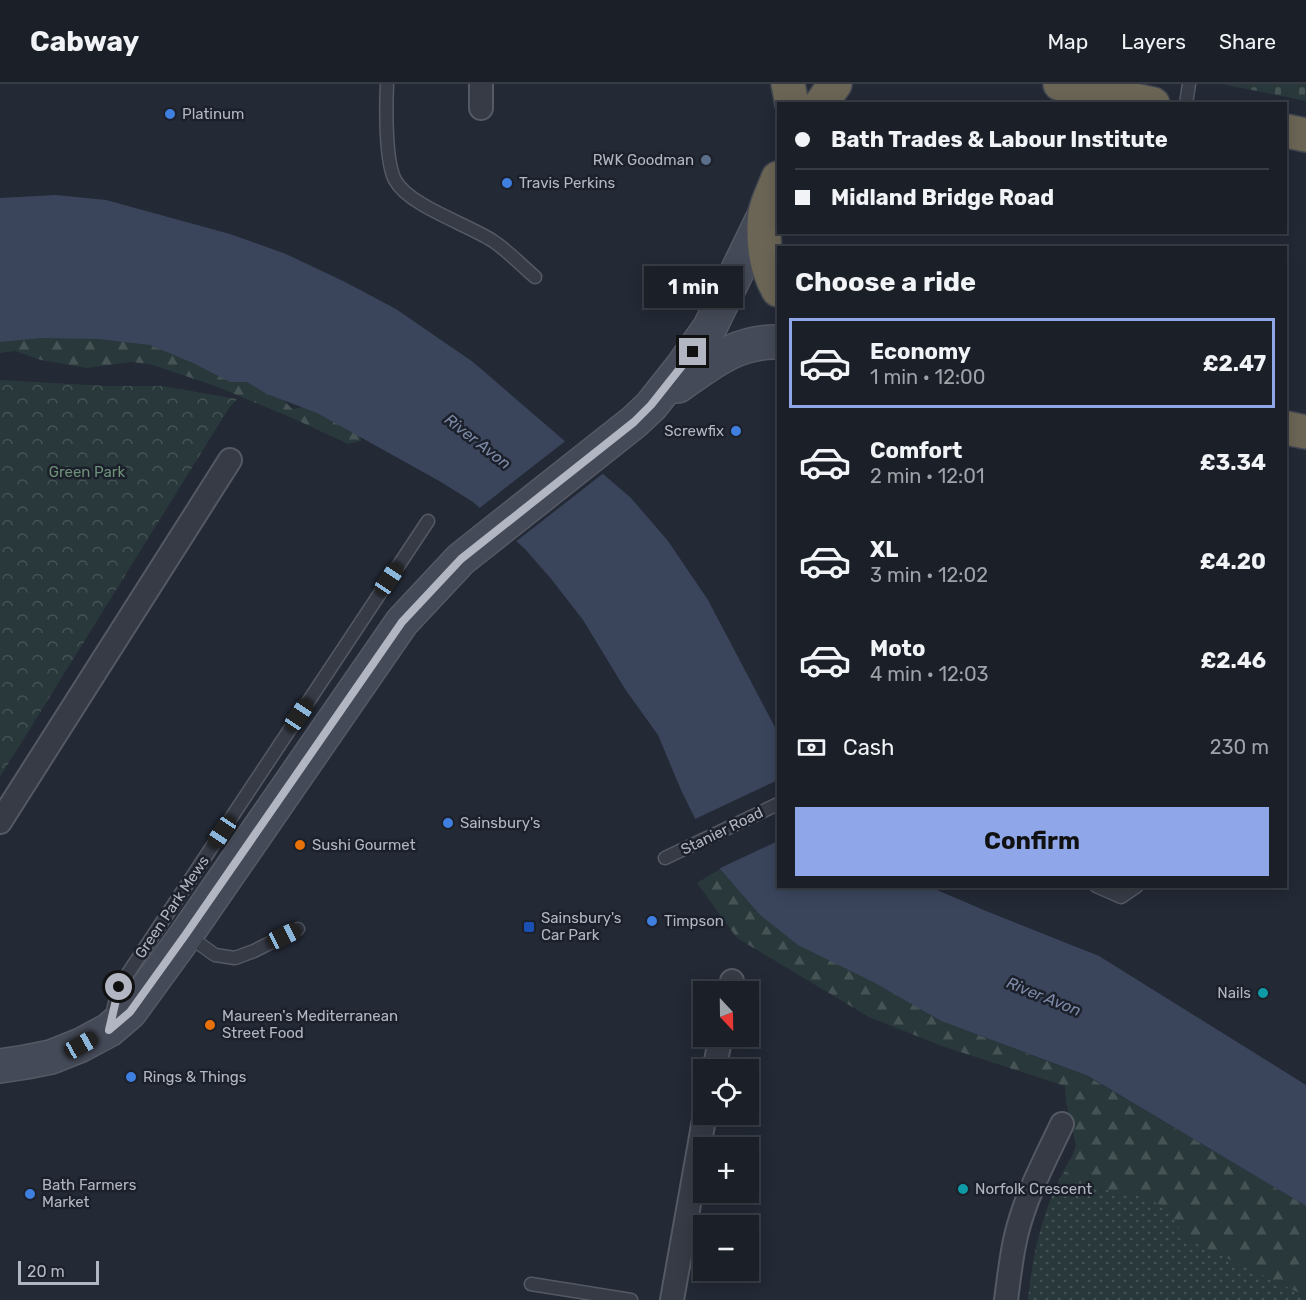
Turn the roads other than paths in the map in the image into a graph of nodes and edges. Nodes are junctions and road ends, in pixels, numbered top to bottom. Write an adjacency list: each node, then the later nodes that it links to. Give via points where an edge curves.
1 (387, 84): 16 (lane, via 391,166 396,181 421,204 493,241)
2 (481, 84): 11 (street)
3 (788, 84): 7 (highway)
4 (834, 84): 8 (highway)
5 (1060, 84): 9 (highway)
6 (1190, 84): 10 (lane)
7 (792, 102)
8 (822, 102)
9 (1144, 102)
10 (1186, 102)
11 (481, 108)
12 (1287, 130): 13 (highway)
13 (1306, 135)
14 (777, 181): 15 (highway)
15 (765, 212): 17 (highway, via 765,254); 19 (main road, via 710,327)
16 (535, 277)
17 (777, 288)
18 (777, 342): 19 (main road, via 749,344 729,352)
19 (642, 414): 30 (main road, via 461,559 402,622)
20 (1287, 428): 21 (highway)
21 (1306, 432)
22 (230, 460): 25 (street)
23 (428, 521): 31 (lane, Green Park Mews, via 119,987)
24 (777, 804): 26 (lane, Stanier Road)
25 (0, 822)
26 (665, 858)
27 (1101, 888): 28 (lane, via 1121,897)
28 (1134, 888)
29 (298, 929): 30 (lane, via 235,958 215,955)
30 (186, 934): 31 (main road, via 130,1012)
31 (109, 1030): 32 (main road, via 51,1057)
32 (8, 1061)
33 (1062, 1124): 38 (street, via 1016,1234)
34 (703, 1125): 37 (street)
35 (531, 1284): 36 (lane)
36 (631, 1300)
37 (672, 1300)
38 (1006, 1300)

